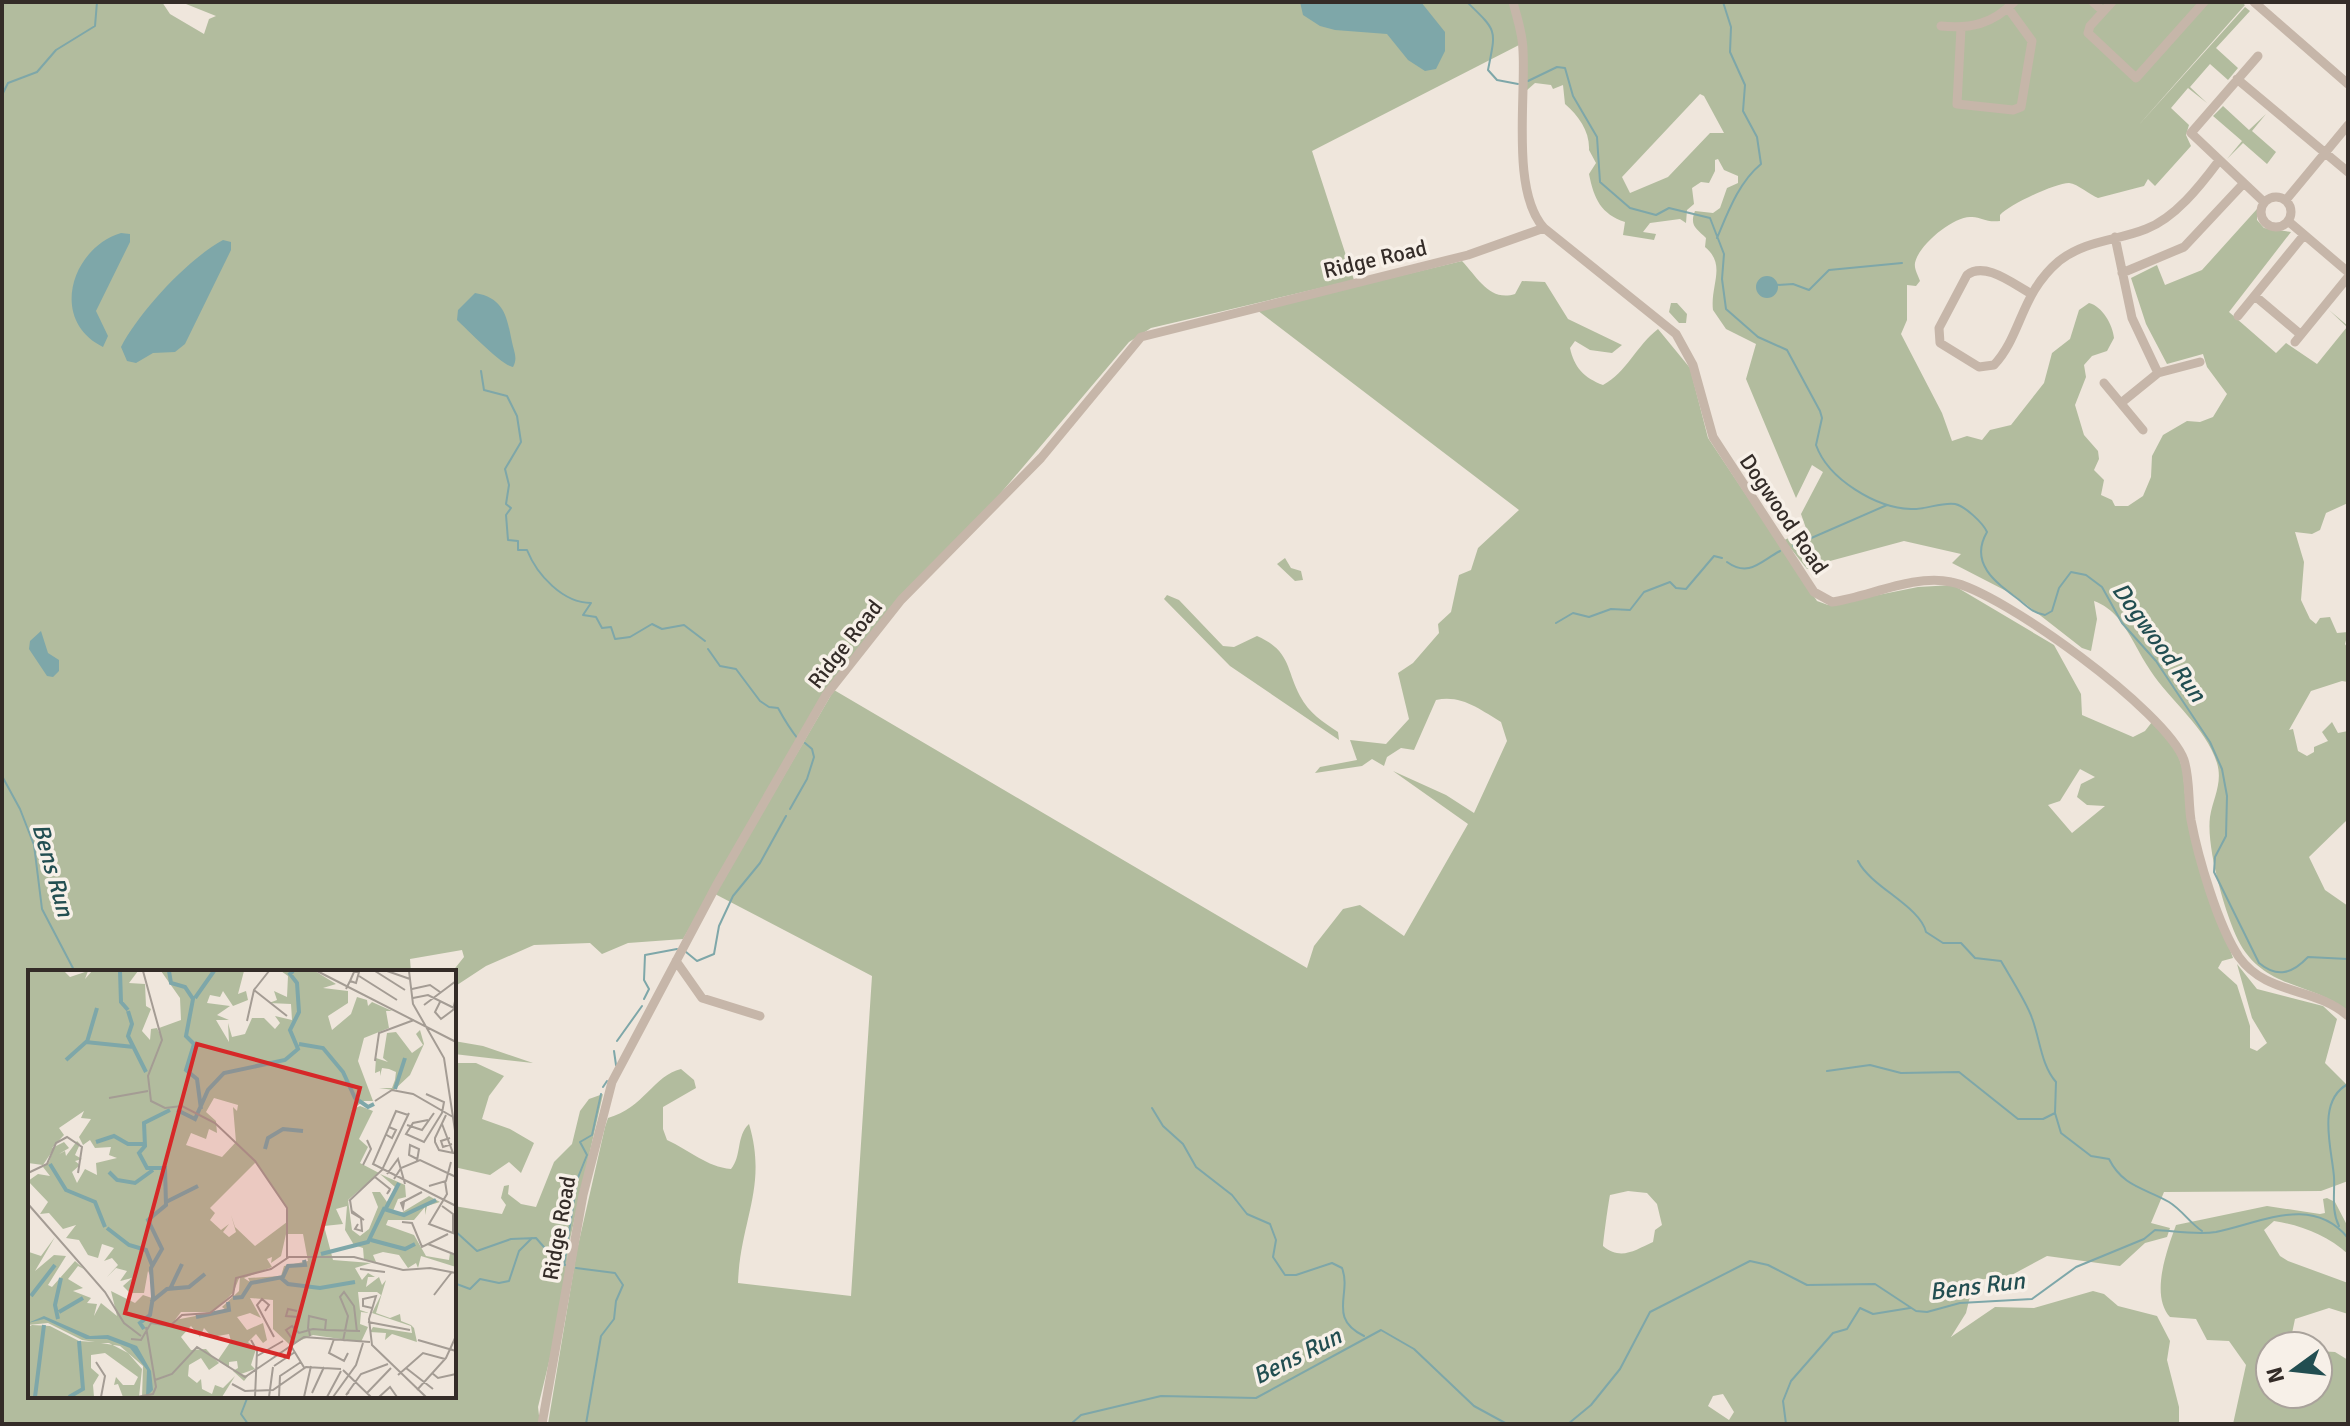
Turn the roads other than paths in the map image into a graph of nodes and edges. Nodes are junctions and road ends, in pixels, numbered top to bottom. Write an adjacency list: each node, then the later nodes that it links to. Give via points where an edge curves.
1 (1513, 2): 21 (street, Dogwood Road, via 1523,44 1529,199)
2 (2093, 2): 7 (street)
3 (2112, 2): 7 (street)
4 (2204, 2): 7 (street, via 2136,78 2088,33)
5 (2256, 3): 12 (street)
6 (2011, 5): 9 (street, via 1988,21); 9 (street, via 2032,41 2021,107 1957,104)
7 (2103, 11)
8 (1941, 26): 9 (street)
9 (1961, 28)
10 (2258, 56): 11 (street)
11 (2237, 79): 14 (street); 15 (street, via 2191,133)
12 (2348, 84)
13 (2348, 125): 14 (street)
14 (2324, 153): 16 (street); 18 (street)
15 (2218, 162): 17 (street); 23 (street, via 2166,218)
16 (2348, 172)
17 (2243, 184): 19 (street); 24 (street, via 2184,247)
18 (2286, 200): 19 (street, via 2272,197); 20 (street)
19 (2264, 202): 20 (street, via 2262,217 2269,225)
20 (2288, 221): 22 (street)
21 (1544, 228): 34 (street, Ridge Road, via 1468,255 1159,330 1135,341 1041,458 901,600 826,695); 36 (street, Dogwood Road, via 1676,334 1693,365 1713,437 1820,597 1840,601 1929,582 1963,585 2063,643 2163,729 2183,759 2194,831 2221,921 2238,955 2268,984 2330,1002)
22 (2304, 235): 25 (street); 27 (street)
23 (2115, 237): 24 (street); 26 (street, via 2063,258)
24 (2122, 273): 30 (street, via 2132,318)
25 (2348, 275): 27 (street, via 2298,338)
26 (2030, 293): 26 (street, via 1985,270 1973,270 1939,328 1940,343 1979,367 1994,365)
27 (2255, 296): 28 (street)
28 (2238, 316)
29 (2200, 362): 30 (street)
30 (2158, 373): 32 (street)
31 (2104, 383): 32 (street)
32 (2121, 403): 33 (street)
33 (2143, 430)
34 (676, 961): 35 (street, via 702,998); 37 (street, Ridge Road, via 607,1095 569,1266)
35 (760, 1016)
36 (2348, 1016)
37 (542, 1424)

